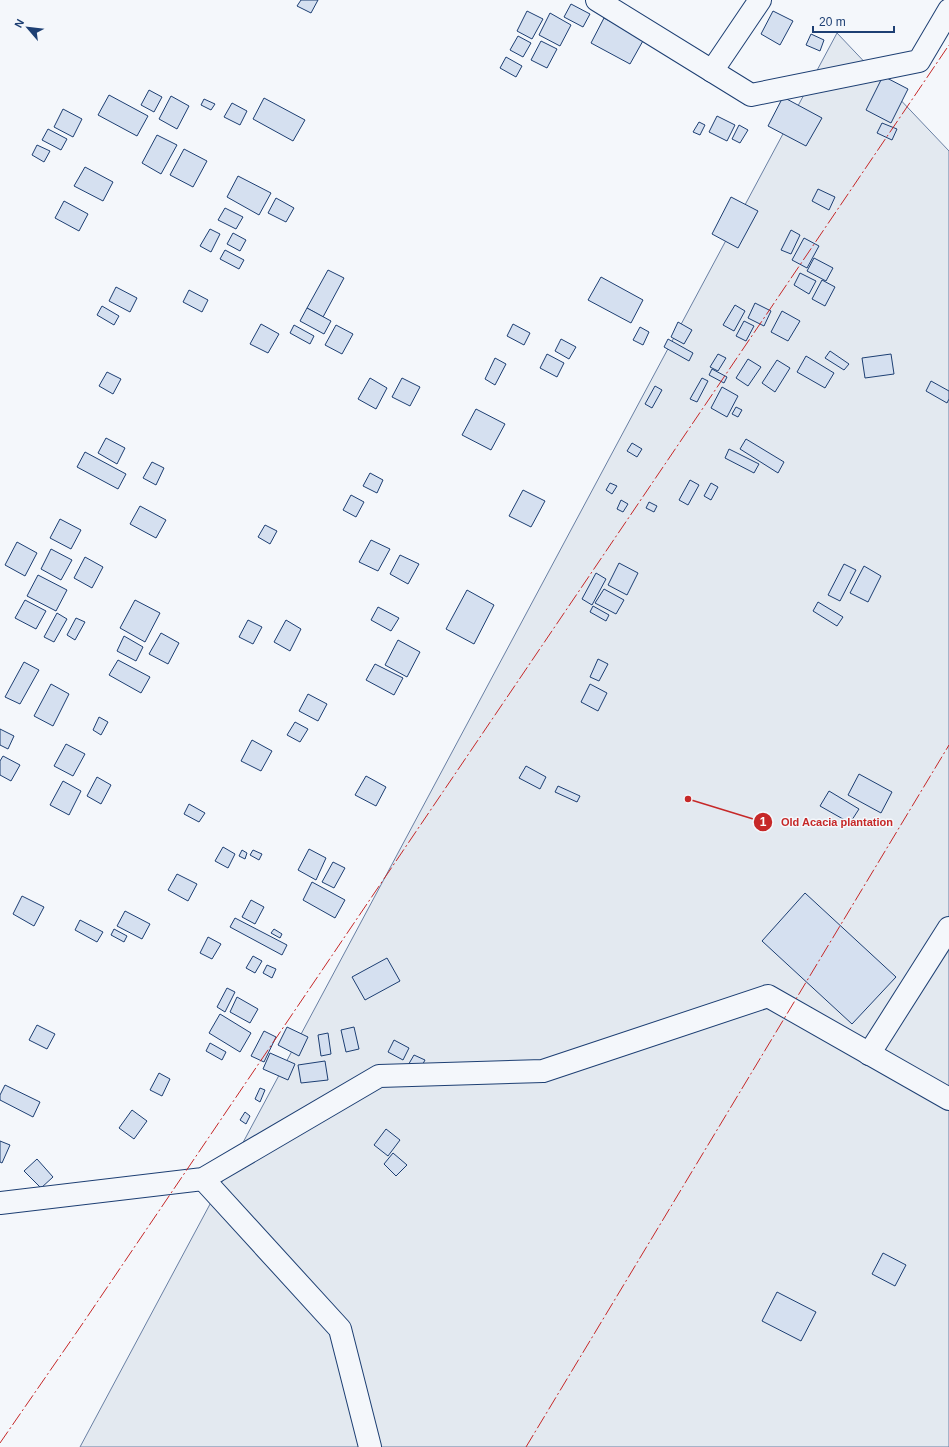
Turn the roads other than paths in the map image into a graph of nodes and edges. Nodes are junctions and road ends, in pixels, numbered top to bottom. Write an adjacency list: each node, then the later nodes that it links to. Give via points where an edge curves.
1 (597, 0): 4 (street)
2 (760, 0): 4 (street)
3 (949, 10): 4 (street, via 919,61 751,95)
4 (712, 71)
5 (949, 928): 6 (street)
6 (869, 1054): 7 (street); 8 (street, via 768,996 543,1071 379,1076)
7 (949, 1099)
8 (203, 1178): 9 (street); 10 (street, via 340,1329)
9 (0, 1203)
10 (370, 1447)

